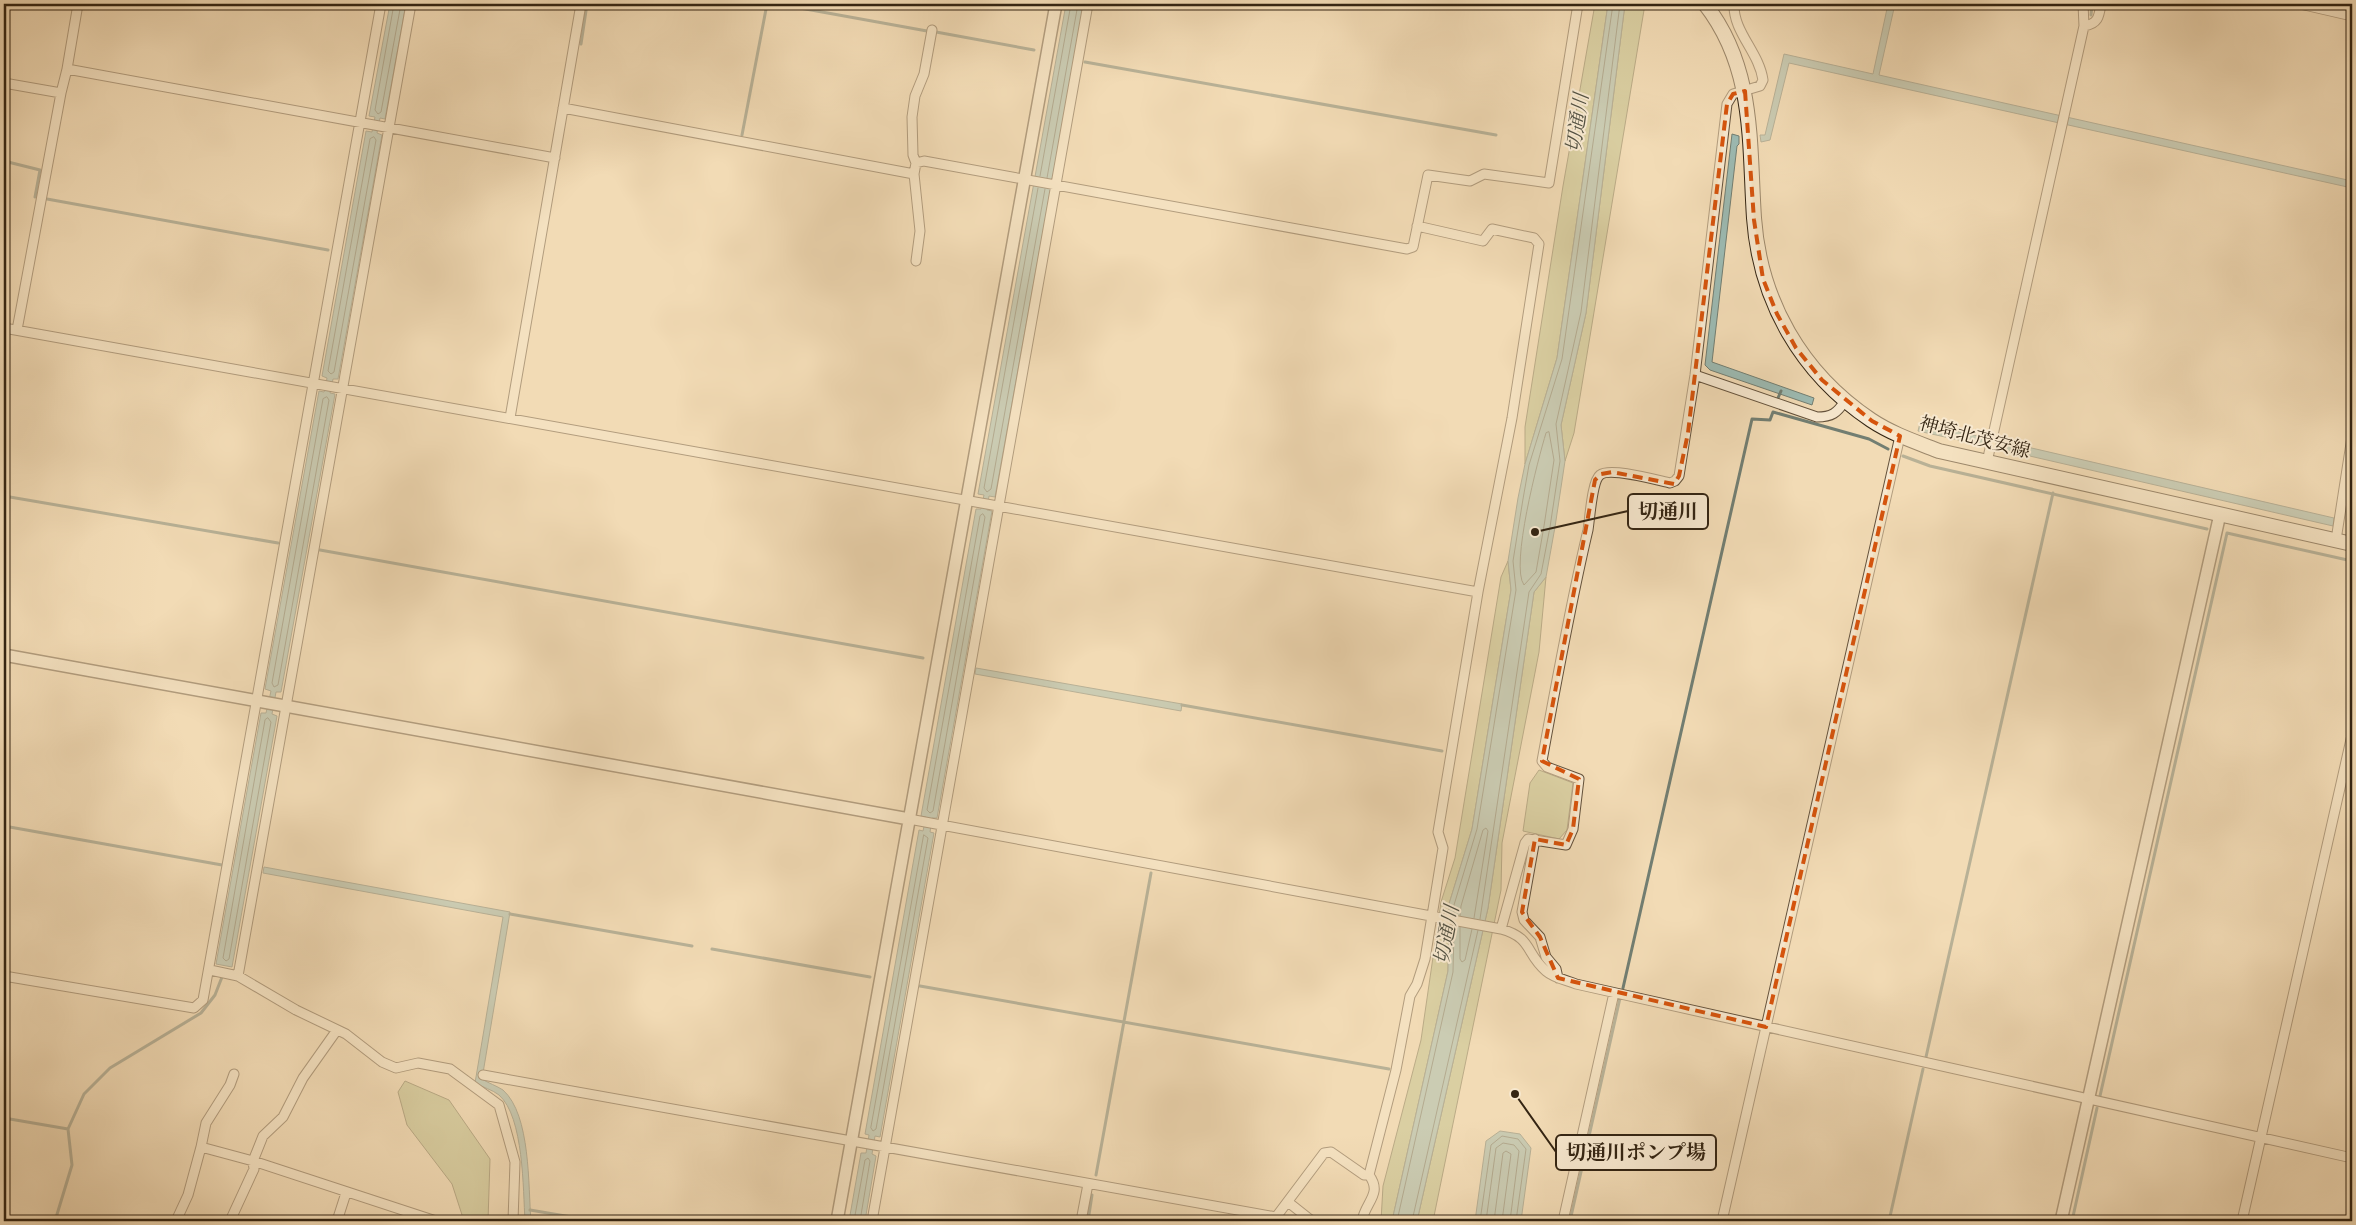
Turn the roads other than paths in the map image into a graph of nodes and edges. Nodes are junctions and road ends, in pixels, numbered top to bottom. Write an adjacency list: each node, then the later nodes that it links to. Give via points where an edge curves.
1 (78, 4): 16 (street)
2 (381, 4): 21 (street)
3 (411, 4): 22 (street)
4 (581, 4): 20 (street)
5 (1056, 4): 26 (street)
6 (1088, 4): 27 (street)
7 (1578, 4): 28 (street, via 1548,183 1484,174 1470,180 1428,175)
8 (1706, 4): 18 (main road, 神埼北茂安線, via 1728,41)
9 (1734, 4): 18 (street, via 1736,22 1756,58 1763,80 1760,86)
10 (2083, 4): 14 (street)
11 (2100, 4): 14 (street, via 2099,18)
12 (2300, 4): 13 (street)
13 (2352, 16)
14 (2084, 26): 39 (street)
15 (932, 30): 24 (street, via 912,118)
16 (67, 69): 19 (street); 21 (street)
17 (4, 83): 19 (street)
18 (1745, 90): 32 (street, via 1733,94 1727,104); 35 (main road, 神埼北茂安線, via 1754,220 1763,279 1796,348 1822,380)
19 (61, 93): 31 (street)
20 (563, 108): 23 (street); 25 (street)
21 (360, 123): 22 (street); 33 (street)
22 (380, 126): 23 (street); 34 (street)
23 (555, 158): 36 (street)
24 (916, 163): 25 (street); 26 (street)
25 (914, 174): 29 (street, via 920,231)
26 (1028, 181): 27 (street); 40 (street)
27 (1054, 186): 28 (street, via 1407,250 1413,247); 41 (street)
28 (1417, 226): 45 (street, via 1483,241 1492,229 1534,238 1539,244 1512,418)
29 (916, 261)
30 (4, 328): 31 (street)
31 (17, 330): 33 (street)
32 (1695, 376): 35 (street, via 1817,417 1838,413); 52 (street, via 1688,433 1675,482 1612,472 1601,474 1595,480 1592,512 1573,593 1542,761 1547,767 1579,780 1573,830 1566,845)
33 (312, 383): 34 (street); 47 (street)
34 (333, 387): 36 (street); 47 (street)
35 (1846, 401): 37 (main road, 神埼北茂安線, via 1872,421)
36 (510, 418): 40 (street)
37 (1900, 436): 39 (main road, 神埼北茂安線, via 1940,451); 60 (street)
38 (2352, 437): 43 (street)
39 (1990, 450): 42 (main road, 神埼北茂安線)
40 (968, 501): 41 (street); 50 (street)
41 (994, 506): 45 (street); 51 (street)
42 (2220, 514): 43 (main road, 神埼北茂安線); 64 (street)
43 (2337, 534): 44 (main road, 神埼北茂安線)
44 (2352, 544)
45 (1478, 592): 53 (street, via 1438,832 1443,848)
46 (4, 655): 47 (street)
47 (271, 703): 50 (street); 55 (street); 57 (street)
48 (2352, 735): 49 (street)
49 (2348, 772): 65 (street)
50 (909, 819): 51 (street); 66 (street)
51 (942, 827): 53 (street); 68 (street)
52 (1535, 839): 54 (street, via 1528,839 1525,843); 58 (street, via 1522,912 1524,920 1540,937 1546,957 1556,969)
53 (1434, 917): 54 (street); 71 (street, via 1425,959 1410,996 1396,1070)
54 (1499, 929): 58 (street, via 1520,936 1546,971)
55 (210, 970): 56 (street, via 203,1000 194,1008); 57 (street)
56 (4, 976)
57 (238, 976): 61 (street)
58 (1558, 978): 59 (street)
59 (1614, 993): 60 (street); 85 (street)
60 (1766, 1027): 64 (street); 86 (street)
61 (337, 1030): 70 (street, via 303,1078 283,1117 263,1136); 79 (street, via 382,1062 396,1068 418,1063 450,1069 499,1105 515,1162)
62 (234, 1074): 67 (street, via 206,1123)
63 (484, 1075): 66 (street)
64 (2088, 1100): 65 (street); 87 (street)
65 (2260, 1138): 69 (street); 88 (street)
66 (852, 1141): 68 (street); 80 (street)
67 (201, 1147): 70 (street); 75 (street, via 188,1196)
68 (886, 1147): 72 (street); 81 (street)
69 (2352, 1158)
70 (253, 1161): 73 (street); 76 (street, via 254,1169)
71 (1369, 1175): 74 (street, via 1364,1175 1330,1152 1324,1153); 84 (street, via 1375,1183 1375,1192)
72 (1088, 1184): 74 (street, via 1276,1217); 82 (street)
73 (346, 1193): 77 (street); 78 (street)
74 (1288, 1202): 83 (street)
75 (176, 1221)
76 (230, 1221)
77 (337, 1221)
78 (436, 1221)
79 (513, 1221)
80 (838, 1221)
81 (872, 1221)
82 (1081, 1221)
83 (1312, 1221)
84 (1362, 1221)
85 (1562, 1221)
86 (1722, 1221)
87 (2061, 1221)
88 (2242, 1221)

